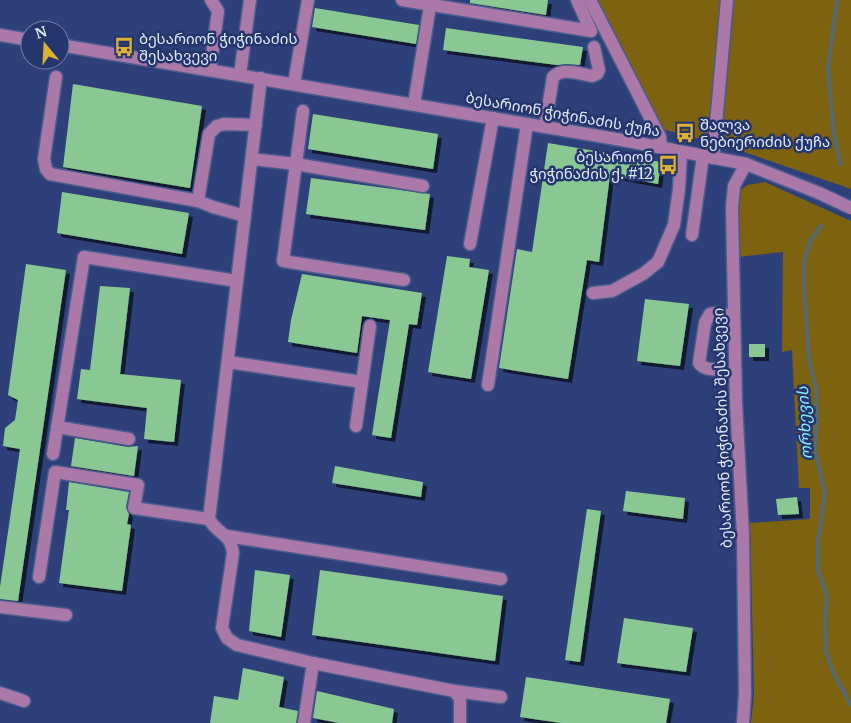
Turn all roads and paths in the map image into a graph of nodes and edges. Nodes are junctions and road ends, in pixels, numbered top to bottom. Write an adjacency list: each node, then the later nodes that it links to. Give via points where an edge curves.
1 (211, 0): 13 (street, via 218,11)
2 (250, 0): 14 (street)
3 (308, 0): 17 (street)
4 (402, 0): 8 (street)
5 (577, 0): 8 (street, via 591,31)
6 (590, 0): 24 (street, via 660,137)
7 (727, 0): 26 (street)
8 (431, 2): 18 (street)
9 (0, 35): 10 (street)
10 (20, 38)
11 (70, 47): 13 (street, ბესარიონ ჭიჭინაძის ქუჩა)
12 (594, 47): 23 (street, via 597,74 562,72 553,77)
13 (210, 70): 14 (street, ბესარიონ ჭიჭინაძის ქუჩა)
14 (240, 75): 16 (street, ბესარიონ ჭიჭინაძის ქუჩა)
15 (56, 77): 31 (street, via 44,159 50,174)
16 (261, 78): 17 (street, ბესარიონ ჭიჭინაძის ქუჩა); 22 (street)
17 (294, 84): 18 (street, ბესარიონ ჭიჭინაძის ქუჩა)
18 (414, 104): 20 (street, ბესარიონ ჭიჭინაძის ქუჩა)
19 (302, 111): 28 (street)
20 (493, 118): 21 (street, ბესარიონ ჭიჭინაძის ქუჩა); 35 (street)
21 (527, 124): 23 (street, ბესარიონ ჭიჭინაძის ქუჩა); 44 (street)
22 (256, 125): 27 (street); 31 (street, via 224,124 209,134)
23 (545, 127): 24 (street, ბესარიონ ჭიჭინაძის ქუჩა)
24 (661, 148): 25 (street, ბესარიონ ჭიჭინაძის ქუჩა)
25 (681, 152): 26 (street, ბესარიონ ჭიჭინაძის ქუჩა); 38 (street, via 674,225 658,262 612,291)
26 (708, 157): 29 (street, ბესარიონ ჭიჭინაძის ქუჩა); 34 (street)
27 (252, 160): 28 (street); 33 (street)
28 (296, 164): 30 (street); 36 (street, via 283,261)
29 (746, 164): 32 (street, ბესარიონ ჭიჭინაძის ქუჩა); 39 (street, ბესარიონ ჭიჭინაძის შესახვევი, via 734,186 732,208)
30 (423, 186)
31 (198, 200): 33 (street)
32 (851, 208)
33 (245, 216): 37 (street)
34 (692, 235)
35 (470, 244)
36 (404, 280)
37 (237, 281): 41 (street); 46 (street, via 84,257)
38 (593, 292)
39 (734, 316): 42 (street, via 710,314 705,323 699,363 702,367); 62 (street, ბესარიონ ჭიჭინაძის შესახვევი, via 743,535)
40 (370, 326): 43 (street)
41 (228, 362): 43 (street); 49 (street)
42 (720, 370)
43 (362, 382): 45 (street)
44 (488, 384)
45 (356, 426)
46 (57, 427): 47 (street); 48 (street)
47 (128, 439)
48 (53, 454)
49 (209, 519): 50 (street, via 220,533); 51 (street, via 134,508 138,485 55,472)
50 (227, 536): 52 (street); 55 (street, via 233,553 222,628 227,638 237,645)
51 (38, 576)
52 (501, 579)
53 (0, 607): 54 (street)
54 (66, 615)
55 (313, 663): 56 (street); 60 (street)
56 (454, 691): 58 (street); 61 (street, via 460,698)
57 (0, 693): 59 (street)
58 (502, 697)
59 (24, 701)
60 (307, 722)
61 (460, 723)
62 (743, 723)

